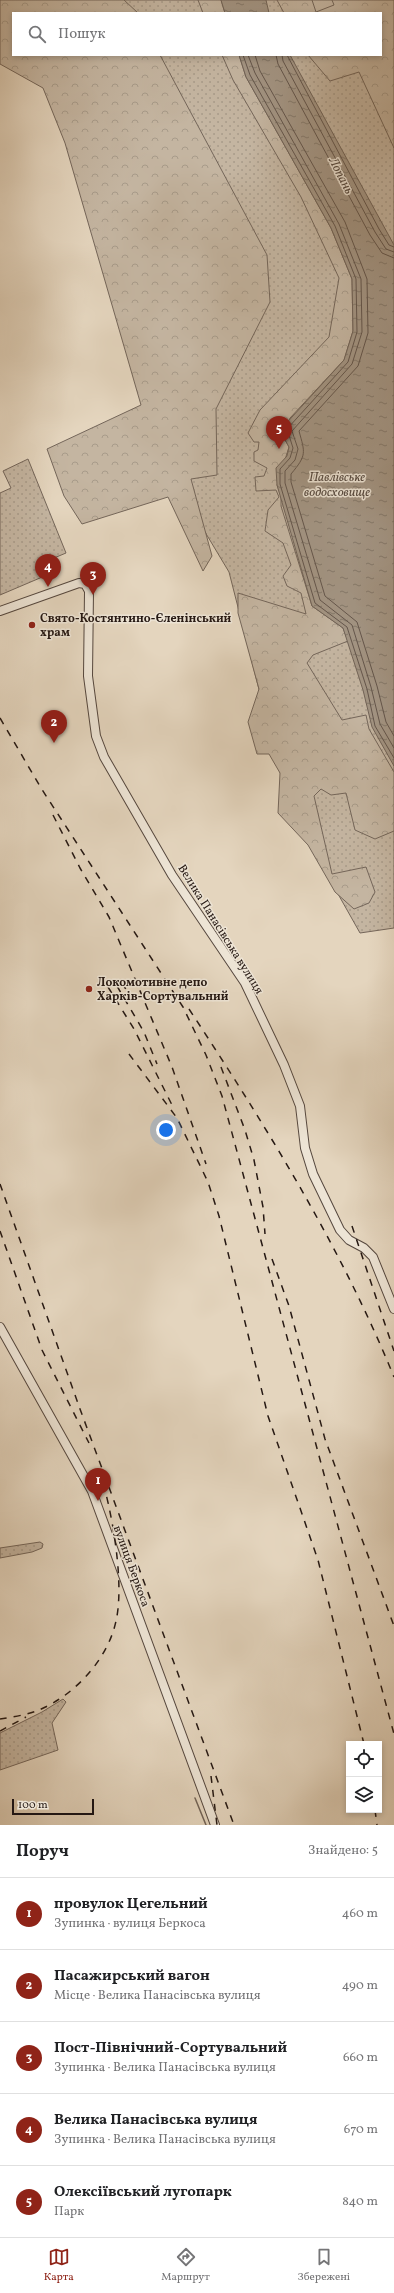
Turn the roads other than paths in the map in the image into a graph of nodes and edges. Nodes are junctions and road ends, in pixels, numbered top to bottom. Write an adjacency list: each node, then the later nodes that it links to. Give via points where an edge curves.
1 (1, 611): 2 (street, Велика Панасівська вулиця, via 79,583 85,584 89,591 88,676 96,736 104,757 172,874 245,983 300,1106 305,1148 313,1174 340,1230 349,1240 364,1248 373,1257)
2 (394, 1308)
3 (0, 1327): 4 (street, вулиця Беркоса, via 92,1491)
4 (215, 1825)

